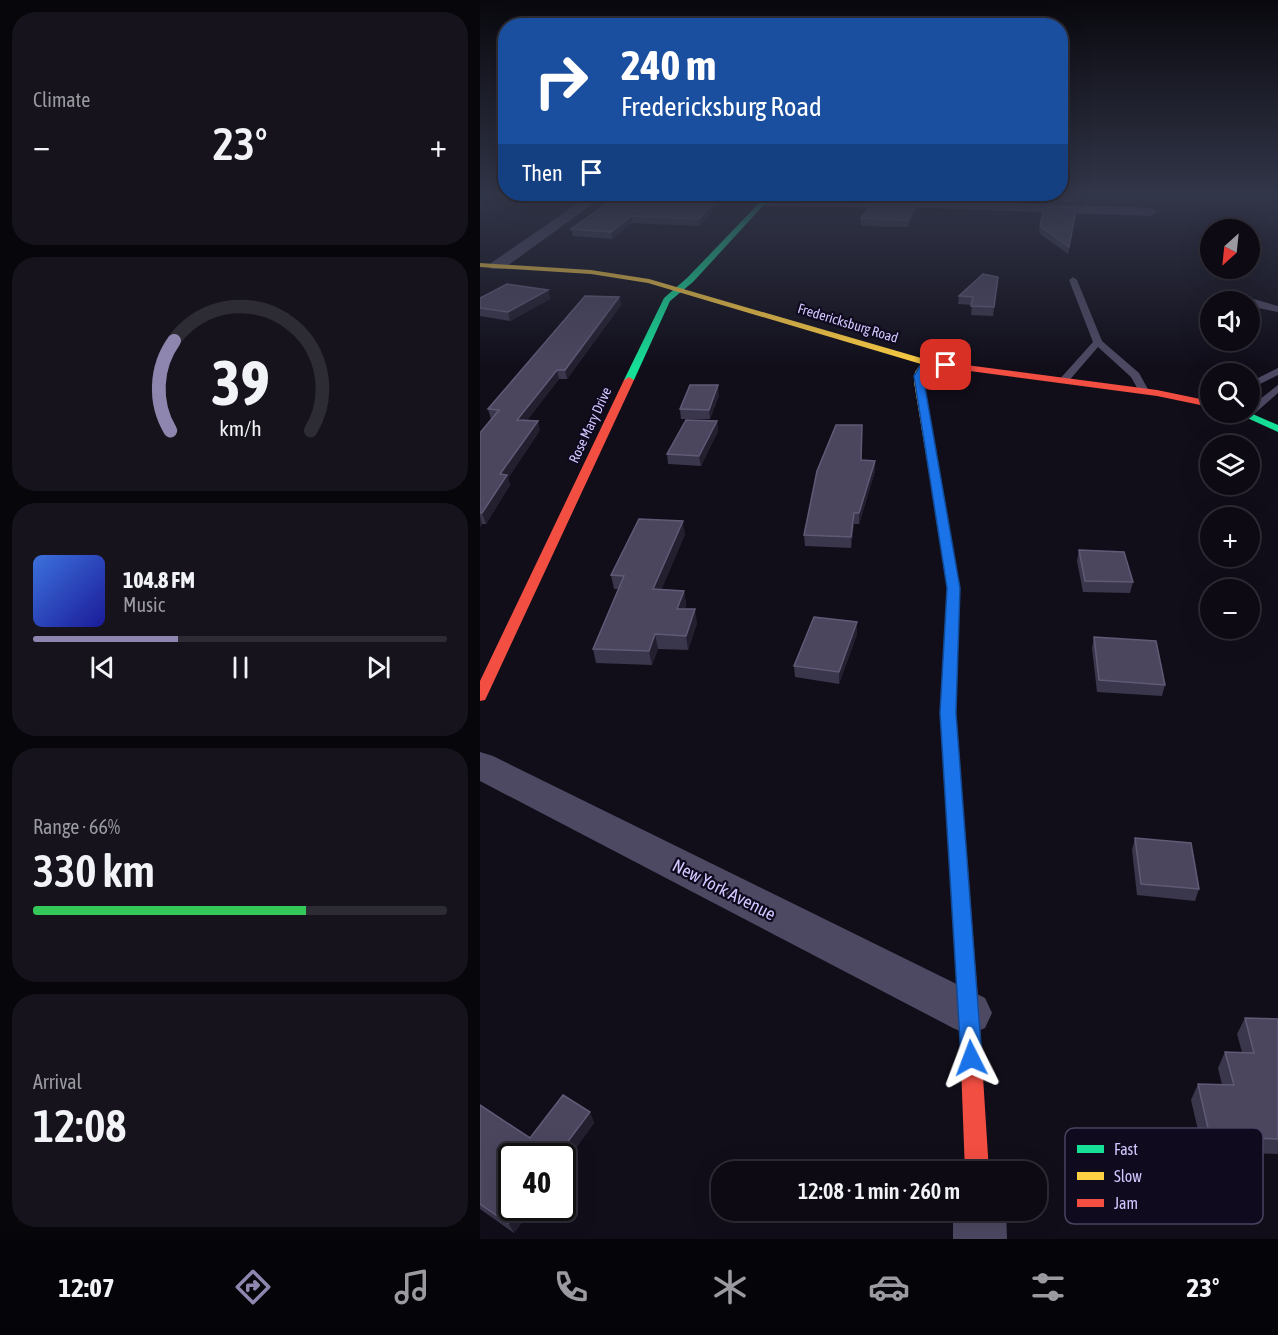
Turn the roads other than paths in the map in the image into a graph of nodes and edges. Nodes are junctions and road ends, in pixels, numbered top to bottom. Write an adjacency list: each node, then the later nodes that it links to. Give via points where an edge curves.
1 (516, 253): 4 (street)
2 (715, 253): 6 (street, Rose Mary Drive)
3 (480, 265): 4 (street, Fredericksburg Road)
4 (497, 266): 6 (street, Fredericksburg Road, via 609,274)
5 (1073, 280): 9 (lane)
6 (680, 289): 10 (street, Fredericksburg Road); 20 (street, Rose Mary Drive, via 667,300)
7 (1260, 305): 8 (lane)
8 (1278, 309)
9 (1098, 342): 12 (lane); 15 (lane, via 1135,375)
10 (927, 363): 12 (street, Fredericksburg Road); 22 (street, via 919,382 954,588 948,713)
11 (1278, 371): 13 (lane)
12 (1064, 381): 15 (street, Fredericksburg Road)
13 (1260, 381)
14 (1278, 388): 17 (lane)
15 (1144, 391): 16 (street, Fredericksburg Road)
16 (1200, 402)
17 (1260, 402)
18 (1260, 420): 19 (street)
19 (1278, 429)
20 (480, 696)
21 (480, 765): 22 (street, New York Avenue)
22 (969, 1013): 23 (street)
23 (976, 1161)
24 (979, 1221): 25 (street)
25 (980, 1239)

